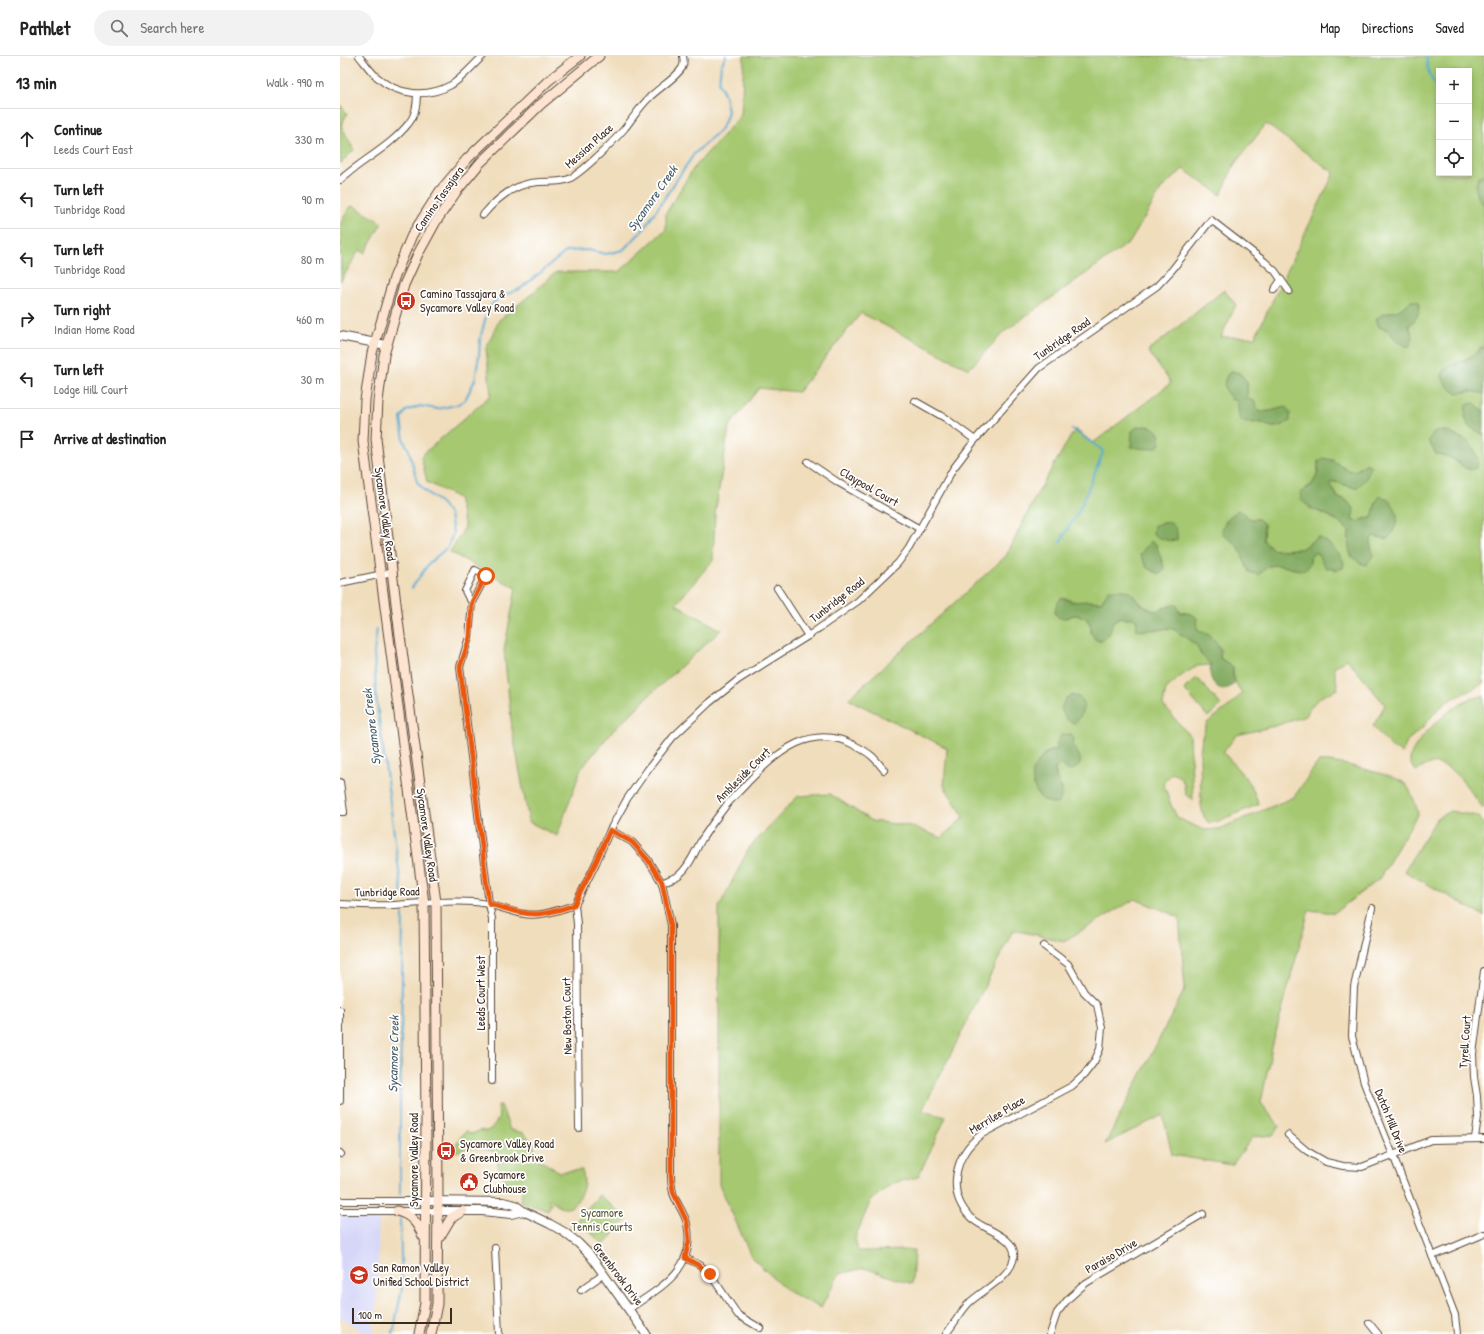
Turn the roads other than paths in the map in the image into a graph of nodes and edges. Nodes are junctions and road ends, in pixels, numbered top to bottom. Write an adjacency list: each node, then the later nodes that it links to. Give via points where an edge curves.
1 (359, 56): 6 (street, via 386,84)
2 (483, 56): 6 (street, via 453,84 427,94)
3 (580, 56): 13 (main road, Camino Tassajara, via 542,86 467,159 440,191 412,235 394,278)
4 (599, 56): 14 (main road, Camino Tassajara, via 541,104 480,163 456,192 418,254 404,285)
5 (685, 57): 8 (street, Messian Place, via 678,72 639,108 625,128 577,174 559,182 533,182 508,190)
6 (417, 94): 7 (street, via 410,122)
7 (340, 180)
8 (483, 215)
9 (1281, 280): 10 (street); 11 (street, Tunbridge Road); 16 (street, Tunbridge Road, via 1264,261 1211,220 1157,286 1039,368)
10 (1274, 290)
11 (1289, 291)
12 (340, 336): 13 (street)
13 (374, 343): 14 (street); 20 (main road, Sycamore Valley Road, via 365,400 363,442)
14 (386, 345): 19 (main road, Sycamore Valley Road, via 378,401 376,439)
15 (915, 401): 16 (street, via 946,418)
16 (975, 440): 18 (street, Tunbridge Road, via 953,469)
17 (808, 462): 18 (street, Claypool Court, via 839,483)
18 (920, 529): 24 (street, Tunbridge Road, via 898,563 858,601)
19 (393, 572): 20 (street); 30 (main road, Sycamore Valley Road)
20 (381, 574): 21 (street); 31 (main road, Sycamore Valley Road)
21 (340, 582)
22 (777, 588): 24 (street)
23 (472, 602): 23 (street, via 486,576 475,570 465,591); 33 (street, Leeds Court West, via 470,637 460,667)
24 (808, 636): 28 (street, Tunbridge Road, via 708,702 648,769)
25 (884, 770): 29 (street, Ambleside Court, via 873,756 847,741 817,737 798,742 780,753 756,774 726,806 703,837 687,866 678,876)
26 (340, 782): 27 (street, via 344,812)
27 (340, 812)
28 (610, 830): 29 (street, via 632,842); 34 (street, Tunbridge Road)
29 (662, 882): 59 (street, via 671,926 671,1177 673,1192 687,1222 689,1240)
30 (436, 902): 31 (street, Tunbridge Road); 33 (street, Tunbridge Road); 48 (main road, Sycamore Valley Road)
31 (424, 903): 32 (street, Tunbridge Road); 47 (main road, Sycamore Valley Road)
32 (340, 904)
33 (489, 904): 34 (street, Tunbridge Road, via 524,914 549,913); 39 (street, Leeds Court West, via 492,919)
34 (574, 905): 41 (street, New Boston Court, via 577,924)
35 (1372, 908): 45 (street, Dutch Mill Drive, via 1354,987 1352,1036 1364,1083)
36 (1044, 946): 69 (street, Merrilee Place, via 1068,964 1084,992 1097,1005 1102,1028 1100,1049 1094,1062 1072,1086 982,1134 964,1153 956,1172 956,1189 961,1205 971,1218 1002,1236 1011,1245 1014,1255 1013,1264 1007,1273 969,1303)
37 (1484, 971): 43 (street, Tyrell Court, via 1473,1054 1478,1117)
38 (340, 1010): 40 (street)
39 (492, 1081)
40 (340, 1101)
41 (579, 1128)
42 (1288, 1135): 45 (street, via 1307,1151 1326,1162 1343,1166 1362,1167)
43 (1475, 1138): 44 (street); 45 (street, via 1431,1140)
44 (1484, 1139)
45 (1393, 1155): 58 (street, Dutch Mill Drive)
46 (340, 1201): 47 (street)
47 (425, 1206): 48 (street, Greenbrook Drive); 50 (street); 55 (main road, Sycamore Valley Road)
48 (438, 1206): 51 (street, Greenbrook Drive); 52 (street, Greenbrook Drive, via 503,1202 515,1205); 56 (main road, Sycamore Valley Road)
49 (340, 1211): 50 (street)
50 (397, 1211): 55 (main road, via 412,1218)
51 (463, 1211): 52 (street, Greenbrook Drive, via 511,1214); 56 (main road, via 451,1218)
52 (523, 1211): 60 (street, Greenbrook Drive, via 564,1232 590,1255)
53 (1203, 1214): 70 (street, Paraiso Drive, via 1086,1283 1057,1313)
54 (1484, 1234): 58 (street)
55 (425, 1239): 65 (main road, Sycamore Valley Road, via 425,1303)
56 (438, 1241): 66 (main road, Sycamore Valley Road, via 437,1304)
57 (495, 1248): 67 (street)
58 (1432, 1256): 72 (street, Dutch Mill Drive, via 1455,1315)
59 (685, 1258): 62 (street, via 667,1283); 64 (street, via 710,1274 738,1314)
60 (604, 1274): 61 (street); 62 (street, Greenbrook Drive)
61 (581, 1290)
62 (629, 1309): 68 (street, Greenbrook Drive)
63 (1369, 1323): 71 (street)
64 (760, 1328)
65 (418, 1334)
66 (431, 1334)
67 (499, 1334)
68 (646, 1334)
69 (946, 1334)
70 (1050, 1334)
71 (1378, 1334)
72 (1457, 1334)

